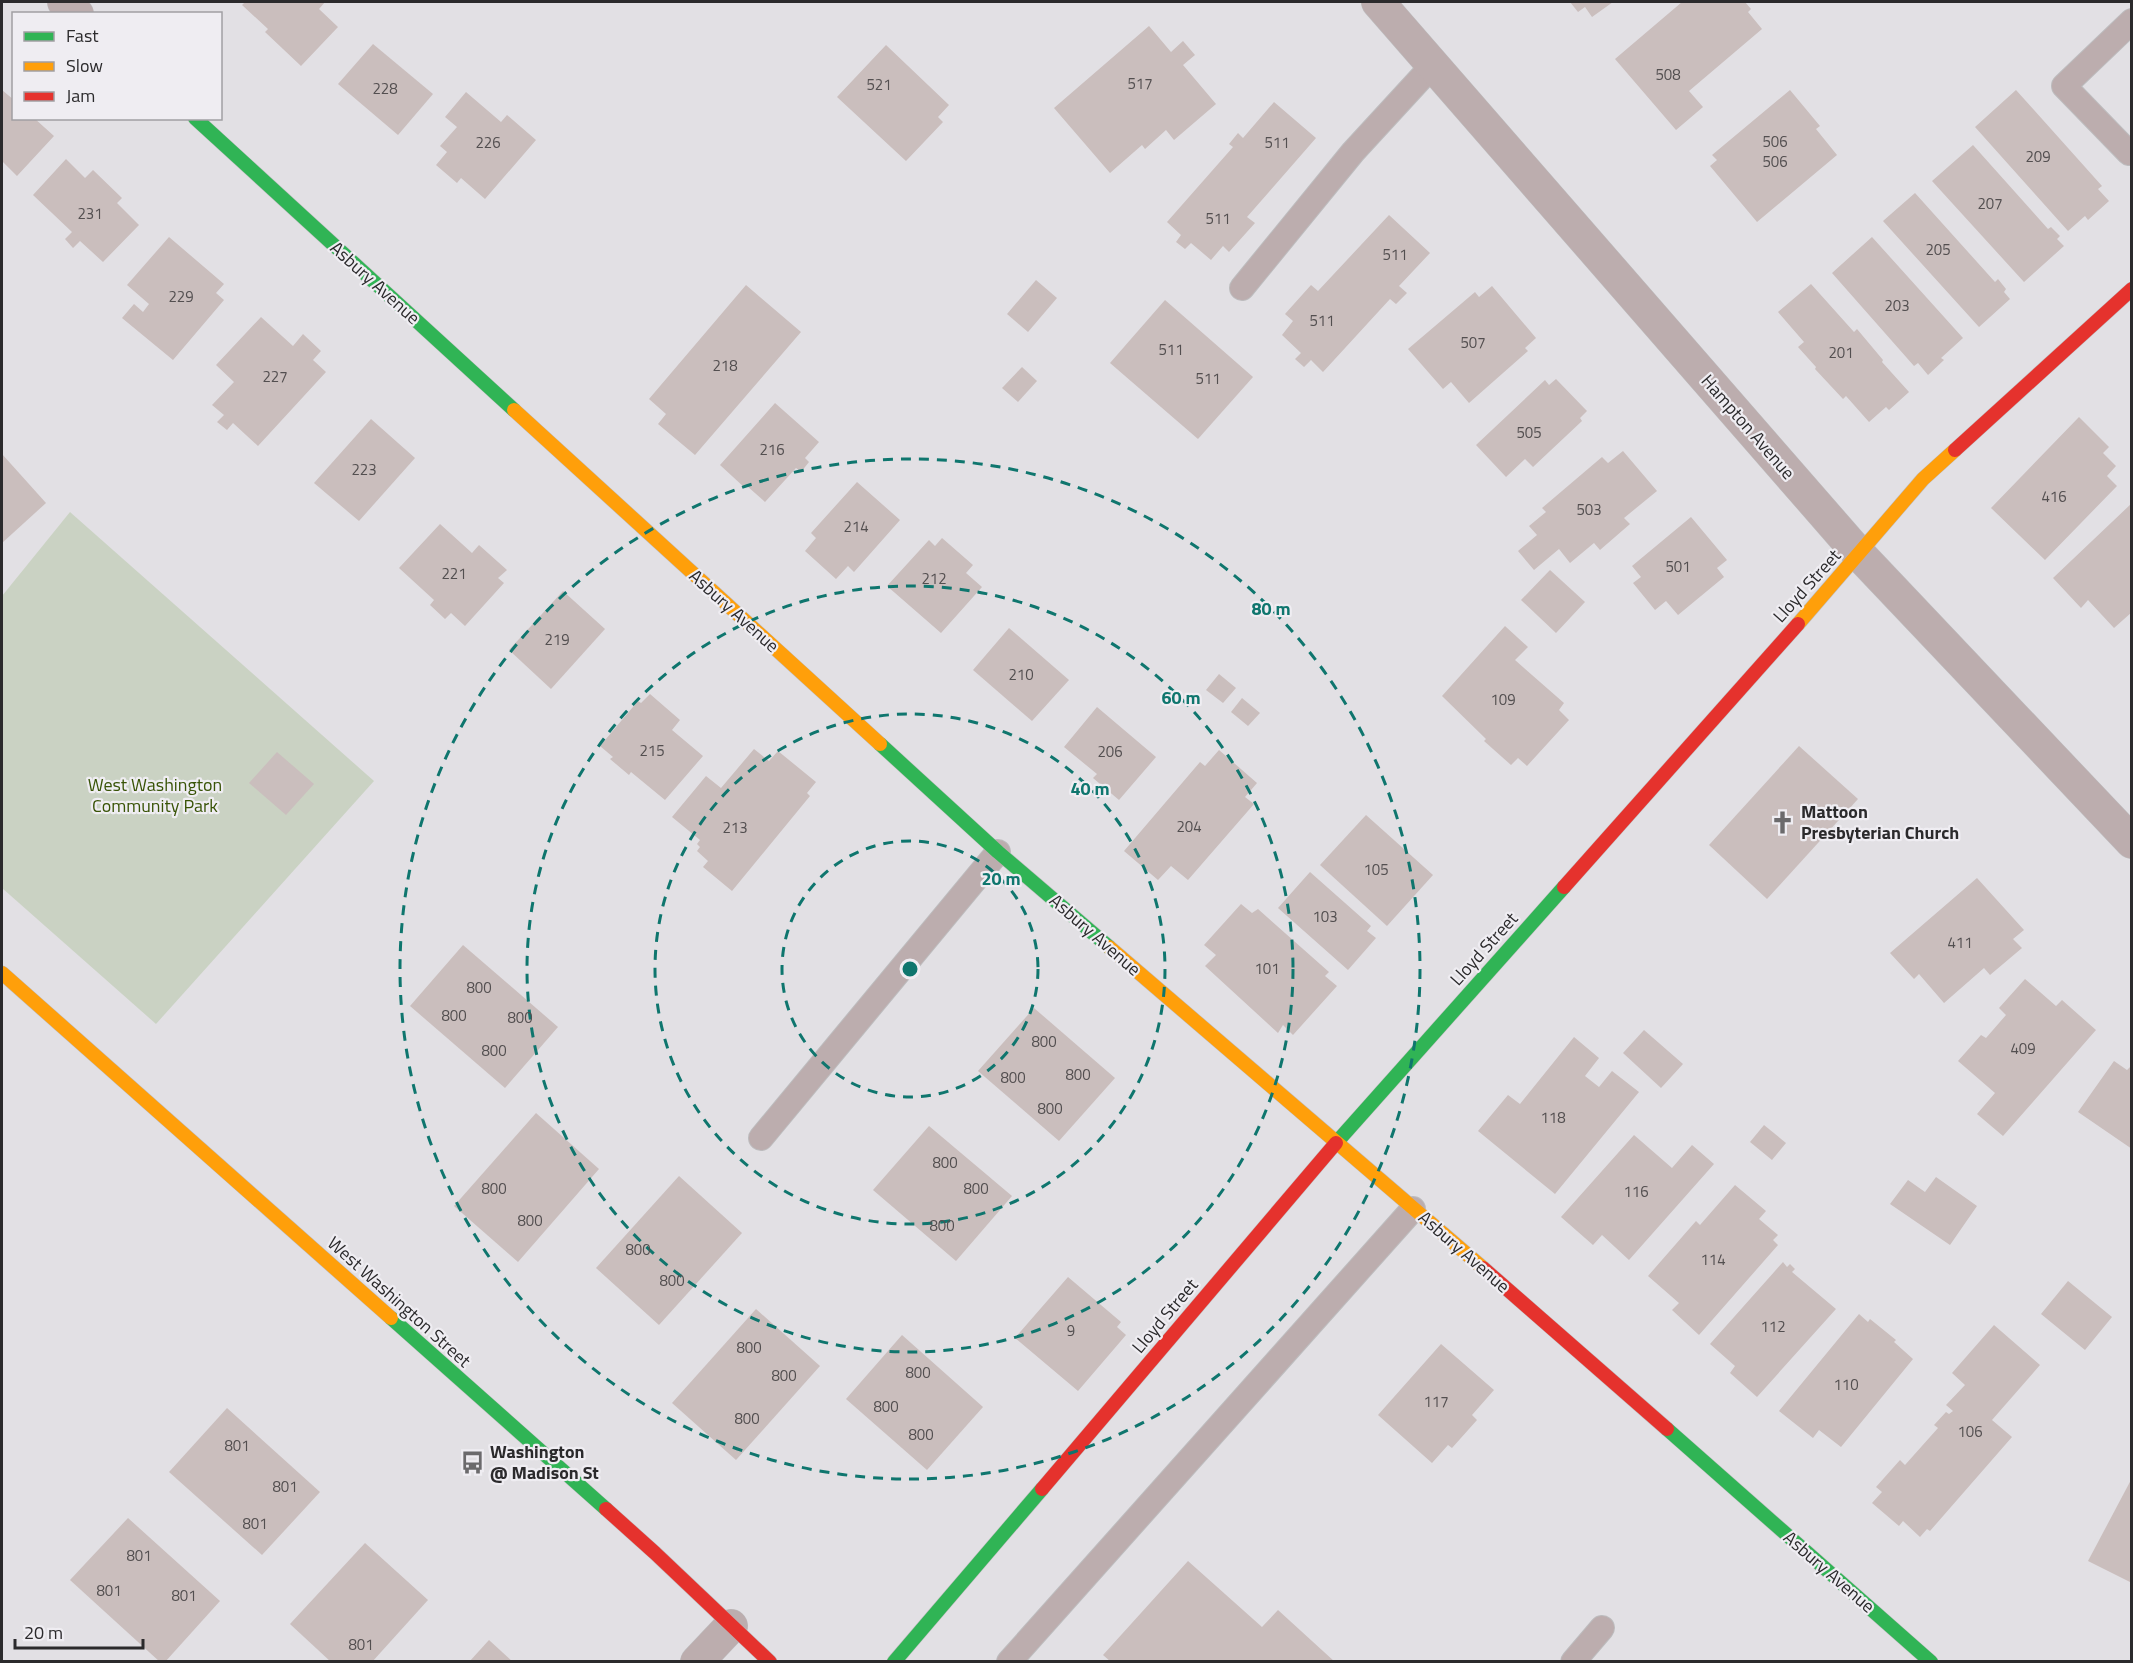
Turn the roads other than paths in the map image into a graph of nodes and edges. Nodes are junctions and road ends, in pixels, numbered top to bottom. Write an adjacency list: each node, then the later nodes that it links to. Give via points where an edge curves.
1 (1377, 2): 3 (street, Hampton Avenue)
2 (2132, 21): 5 (lane, via 2064,86)
3 (1433, 65): 6 (lane, via 1353,152); 8 (street, Hampton Avenue)
4 (197, 120): 10 (street, Asbury Avenue)
5 (2131, 153)
6 (1242, 288)
7 (2132, 289): 8 (street, Lloyd Street, via 1923,479)
8 (1859, 554): 9 (street, Hampton Avenue); 13 (street, Lloyd Street)
9 (2132, 842)
10 (998, 852): 12 (lane); 13 (street, Asbury Avenue)
11 (2, 973): 15 (street, West Washington Street, via 655,1553)
12 (761, 1138)
13 (1336, 1143): 14 (street, Asbury Avenue); 19 (street, Lloyd Street)
14 (1413, 1209): 20 (lane); 22 (street, Asbury Avenue)
15 (731, 1626): 17 (street); 18 (street, West Washington Street)
16 (1602, 1628): 21 (lane)
17 (697, 1662)
18 (770, 1662)
19 (894, 1662)
20 (1009, 1662)
21 (1573, 1662)
22 (1931, 1662)

